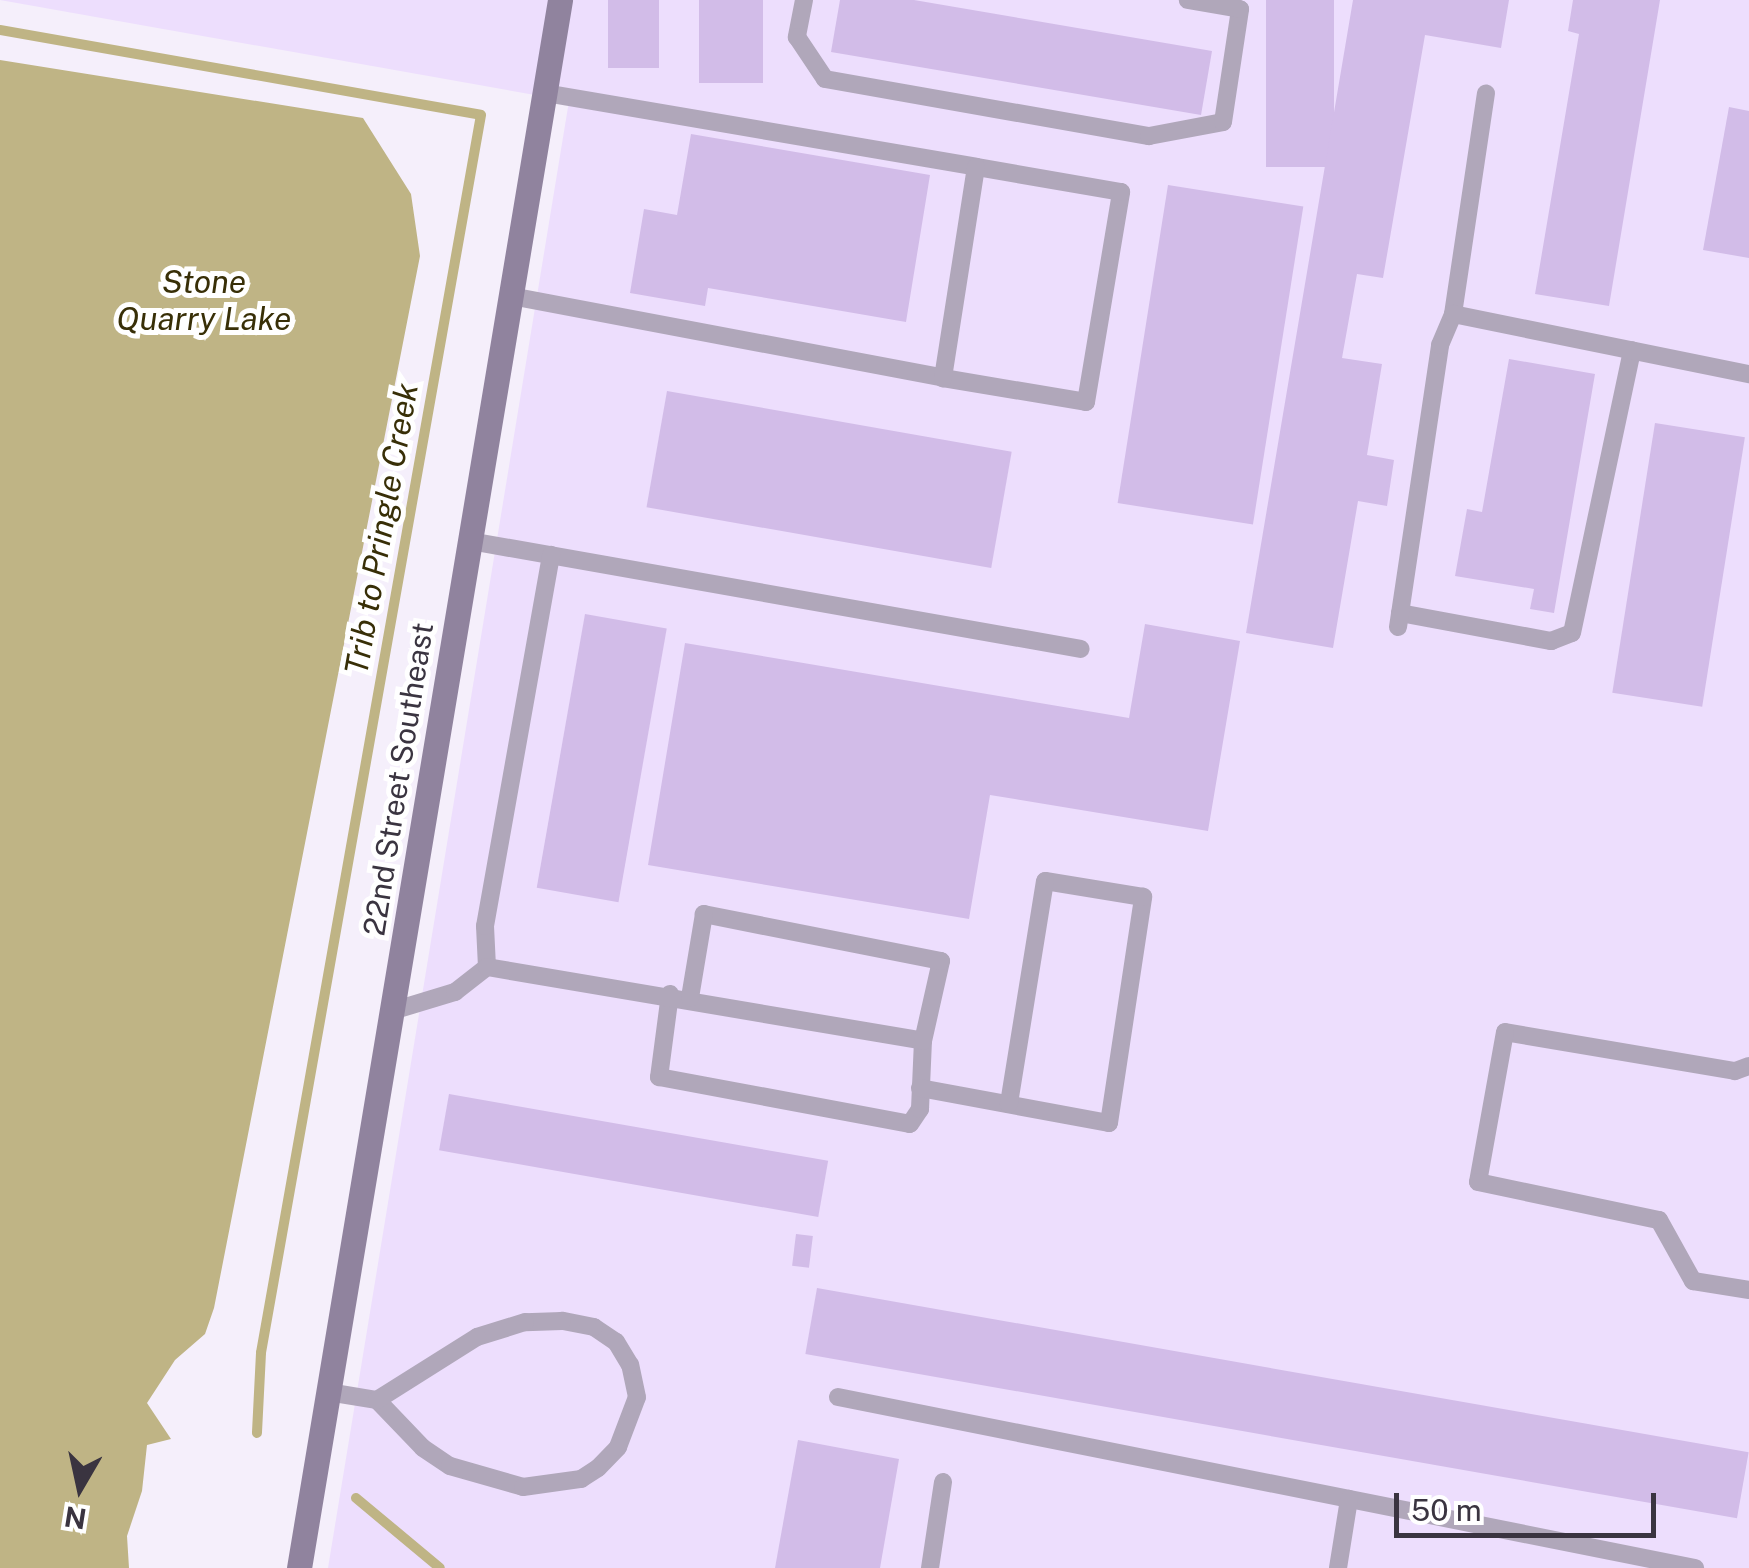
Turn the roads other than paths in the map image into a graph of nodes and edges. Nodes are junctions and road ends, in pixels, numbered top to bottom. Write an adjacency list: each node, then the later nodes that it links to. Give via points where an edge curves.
1 (560, 0): 4 (street, 22nd Street Southeast)
2 (804, 0): 3 (lane, via 797,37 825,79 1149,136 1223,122 1240,10)
3 (1188, 0)
4 (545, 93): 6 (lane); 7 (street, 22nd Street Southeast)
5 (1486, 93): 8 (lane)
6 (976, 167): 11 (lane); 11 (lane, via 1121,192 1086,402)
7 (511, 296): 11 (lane); 12 (street, 22nd Street Southeast)
8 (1453, 314): 9 (lane); 9 (lane, via 1440,345 1399,620 1551,641 1572,633)
9 (1632, 350): 10 (lane)
10 (1749, 374)
11 (943, 378)
12 (470, 541): 13 (lane); 18 (street, 22nd Street Southeast)
13 (551, 555): 14 (lane); 15 (lane, via 485,926)
14 (1081, 649)
15 (487, 968): 16 (lane); 18 (lane, via 456,992)
16 (670, 994): 17 (lane); 21 (lane, via 659,1077 910,1124)
17 (690, 998): 19 (lane); 19 (lane, via 704,914 941,961)
18 (392, 1011): 24 (street, 22nd Street Southeast)
19 (924, 1041): 21 (lane)
20 (1749, 1066): 23 (lane, via 1735,1071 1505,1032 1478,1182 1659,1220 1693,1281)
21 (920, 1088): 22 (lane)
22 (1009, 1104): 22 (lane, via 1109,1123 1143,897 1045,881)
23 (1749, 1290)
24 (328, 1392): 26 (lane); 29 (street, 22nd Street Southeast)
25 (838, 1397): 28 (lane)
26 (377, 1400): 26 (lane, via 450,1466 523,1487 582,1479 598,1468 618,1447 637,1397 616,1342 594,1327 562,1321 525,1322 477,1337)
27 (943, 1482): 30 (lane)
28 (1350, 1499): 31 (lane); 32 (lane)
29 (299, 1568)
30 (930, 1568)
31 (1338, 1568)
32 (1694, 1568)

